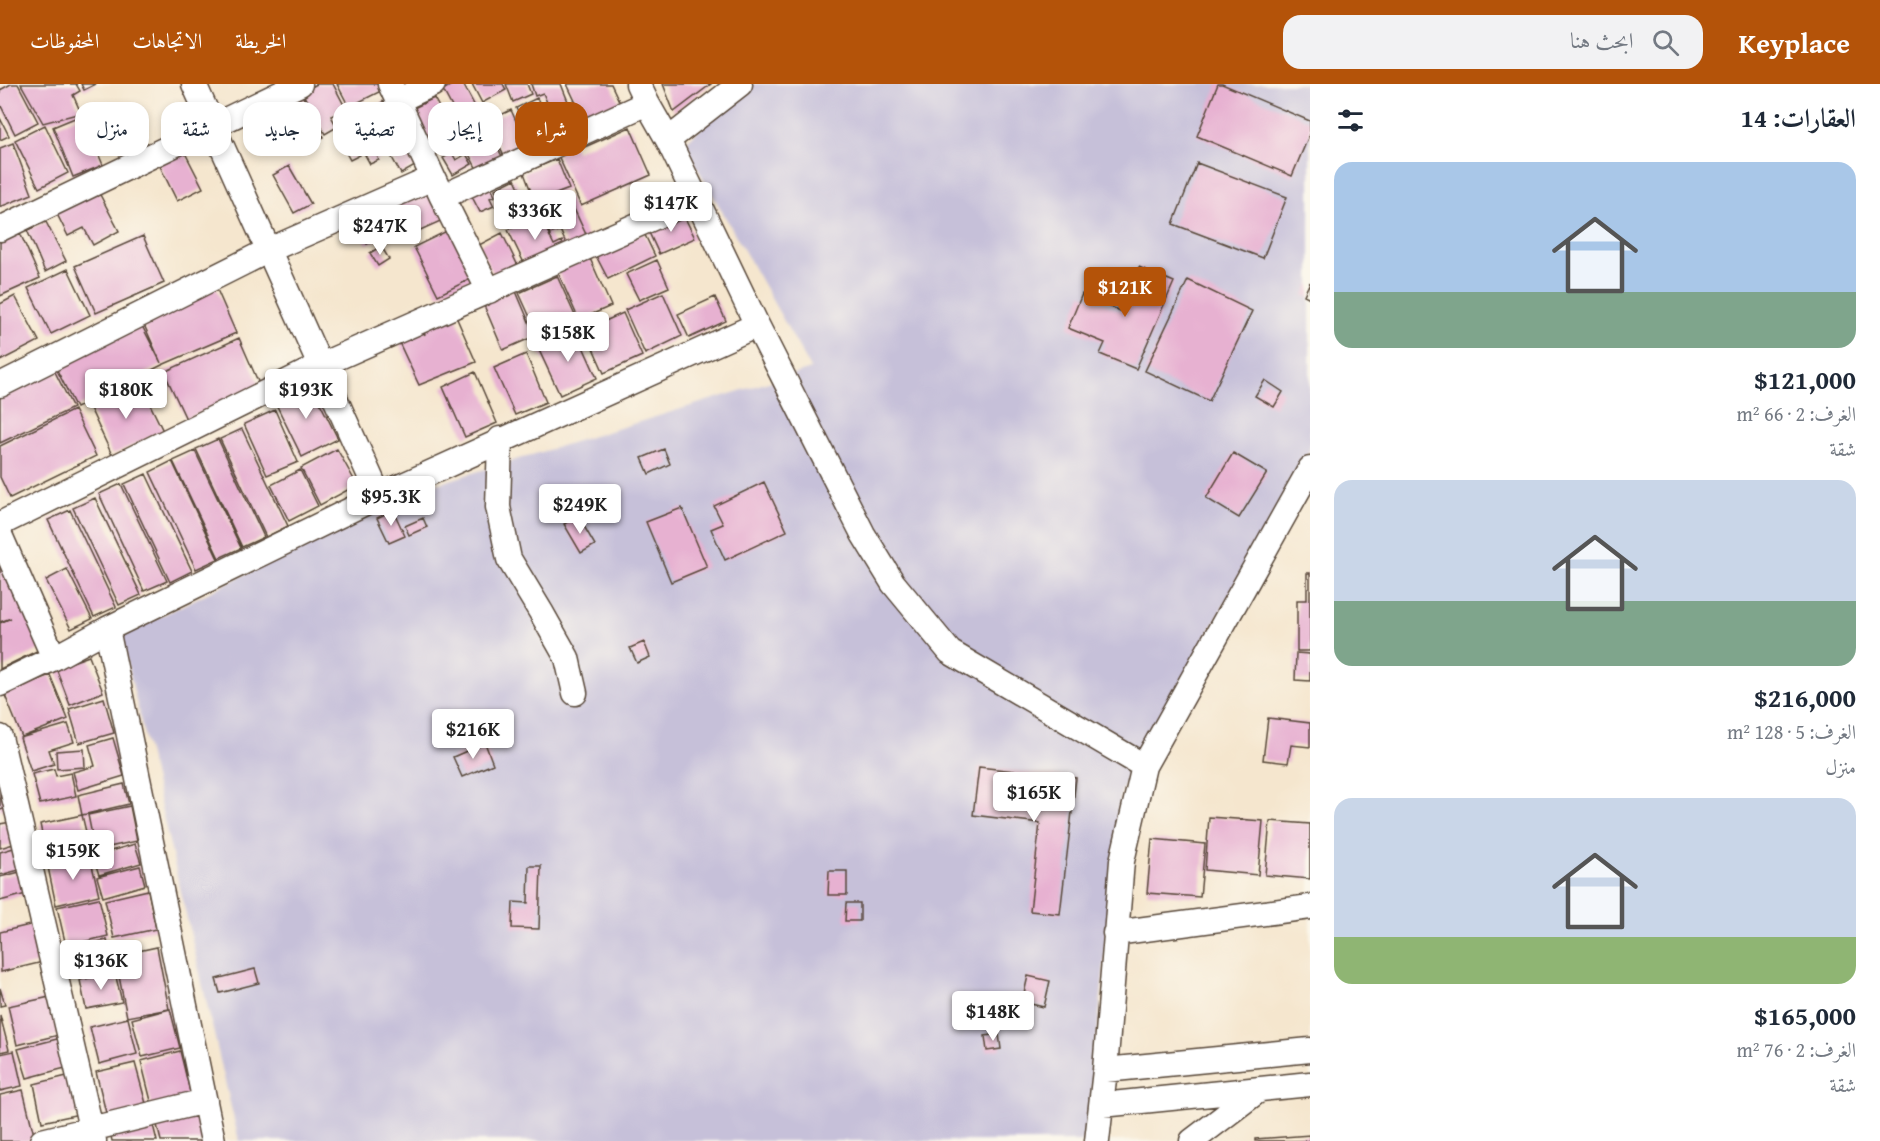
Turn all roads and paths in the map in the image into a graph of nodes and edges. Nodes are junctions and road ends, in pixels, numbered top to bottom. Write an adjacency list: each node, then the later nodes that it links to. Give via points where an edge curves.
1 (194, 84): 7 (street)
2 (300, 84): 8 (street)
3 (432, 84): 5 (street)
4 (740, 84): 9 (street)
5 (393, 92): 12 (street)
6 (643, 93): 9 (street); 12 (street)
7 (202, 102)
8 (231, 117)
9 (668, 140): 13 (street)
10 (161, 151): 14 (street)
11 (226, 156): 15 (street)
12 (438, 188): 15 (street); 16 (street)
13 (696, 199): 16 (street); 17 (street)
14 (0, 230)
15 (269, 250): 18 (street); 19 (street)
16 (489, 291): 18 (street)
17 (757, 325): 20 (street); 30 (street, via 863,534 893,583 950,652)
18 (321, 365): 22 (street); 23 (street)
19 (0, 385)
20 (500, 440): 22 (street); 28 (street, via 498,507 509,559 567,658)
21 (1310, 469): 30 (street)
22 (379, 496): 25 (street)
23 (0, 524)
24 (0, 535): 26 (street)
25 (107, 629): 26 (street); 37 (street)
26 (54, 658): 27 (street)
27 (0, 684)
28 (575, 693)
29 (0, 737): 39 (street)
30 (1144, 766): 32 (street, via 1122,861)
31 (1310, 907): 32 (street)
32 (1115, 933): 34 (street)
33 (1310, 1050): 34 (street)
34 (1105, 1070): 38 (street)
35 (1310, 1084): 36 (street)
36 (1261, 1089): 38 (street); 43 (street)
37 (205, 1101): 39 (street); 41 (street)
38 (1102, 1105): 42 (street)
39 (92, 1135): 40 (street)
40 (42, 1141)
41 (213, 1141)
42 (1097, 1141)
43 (1192, 1141)

